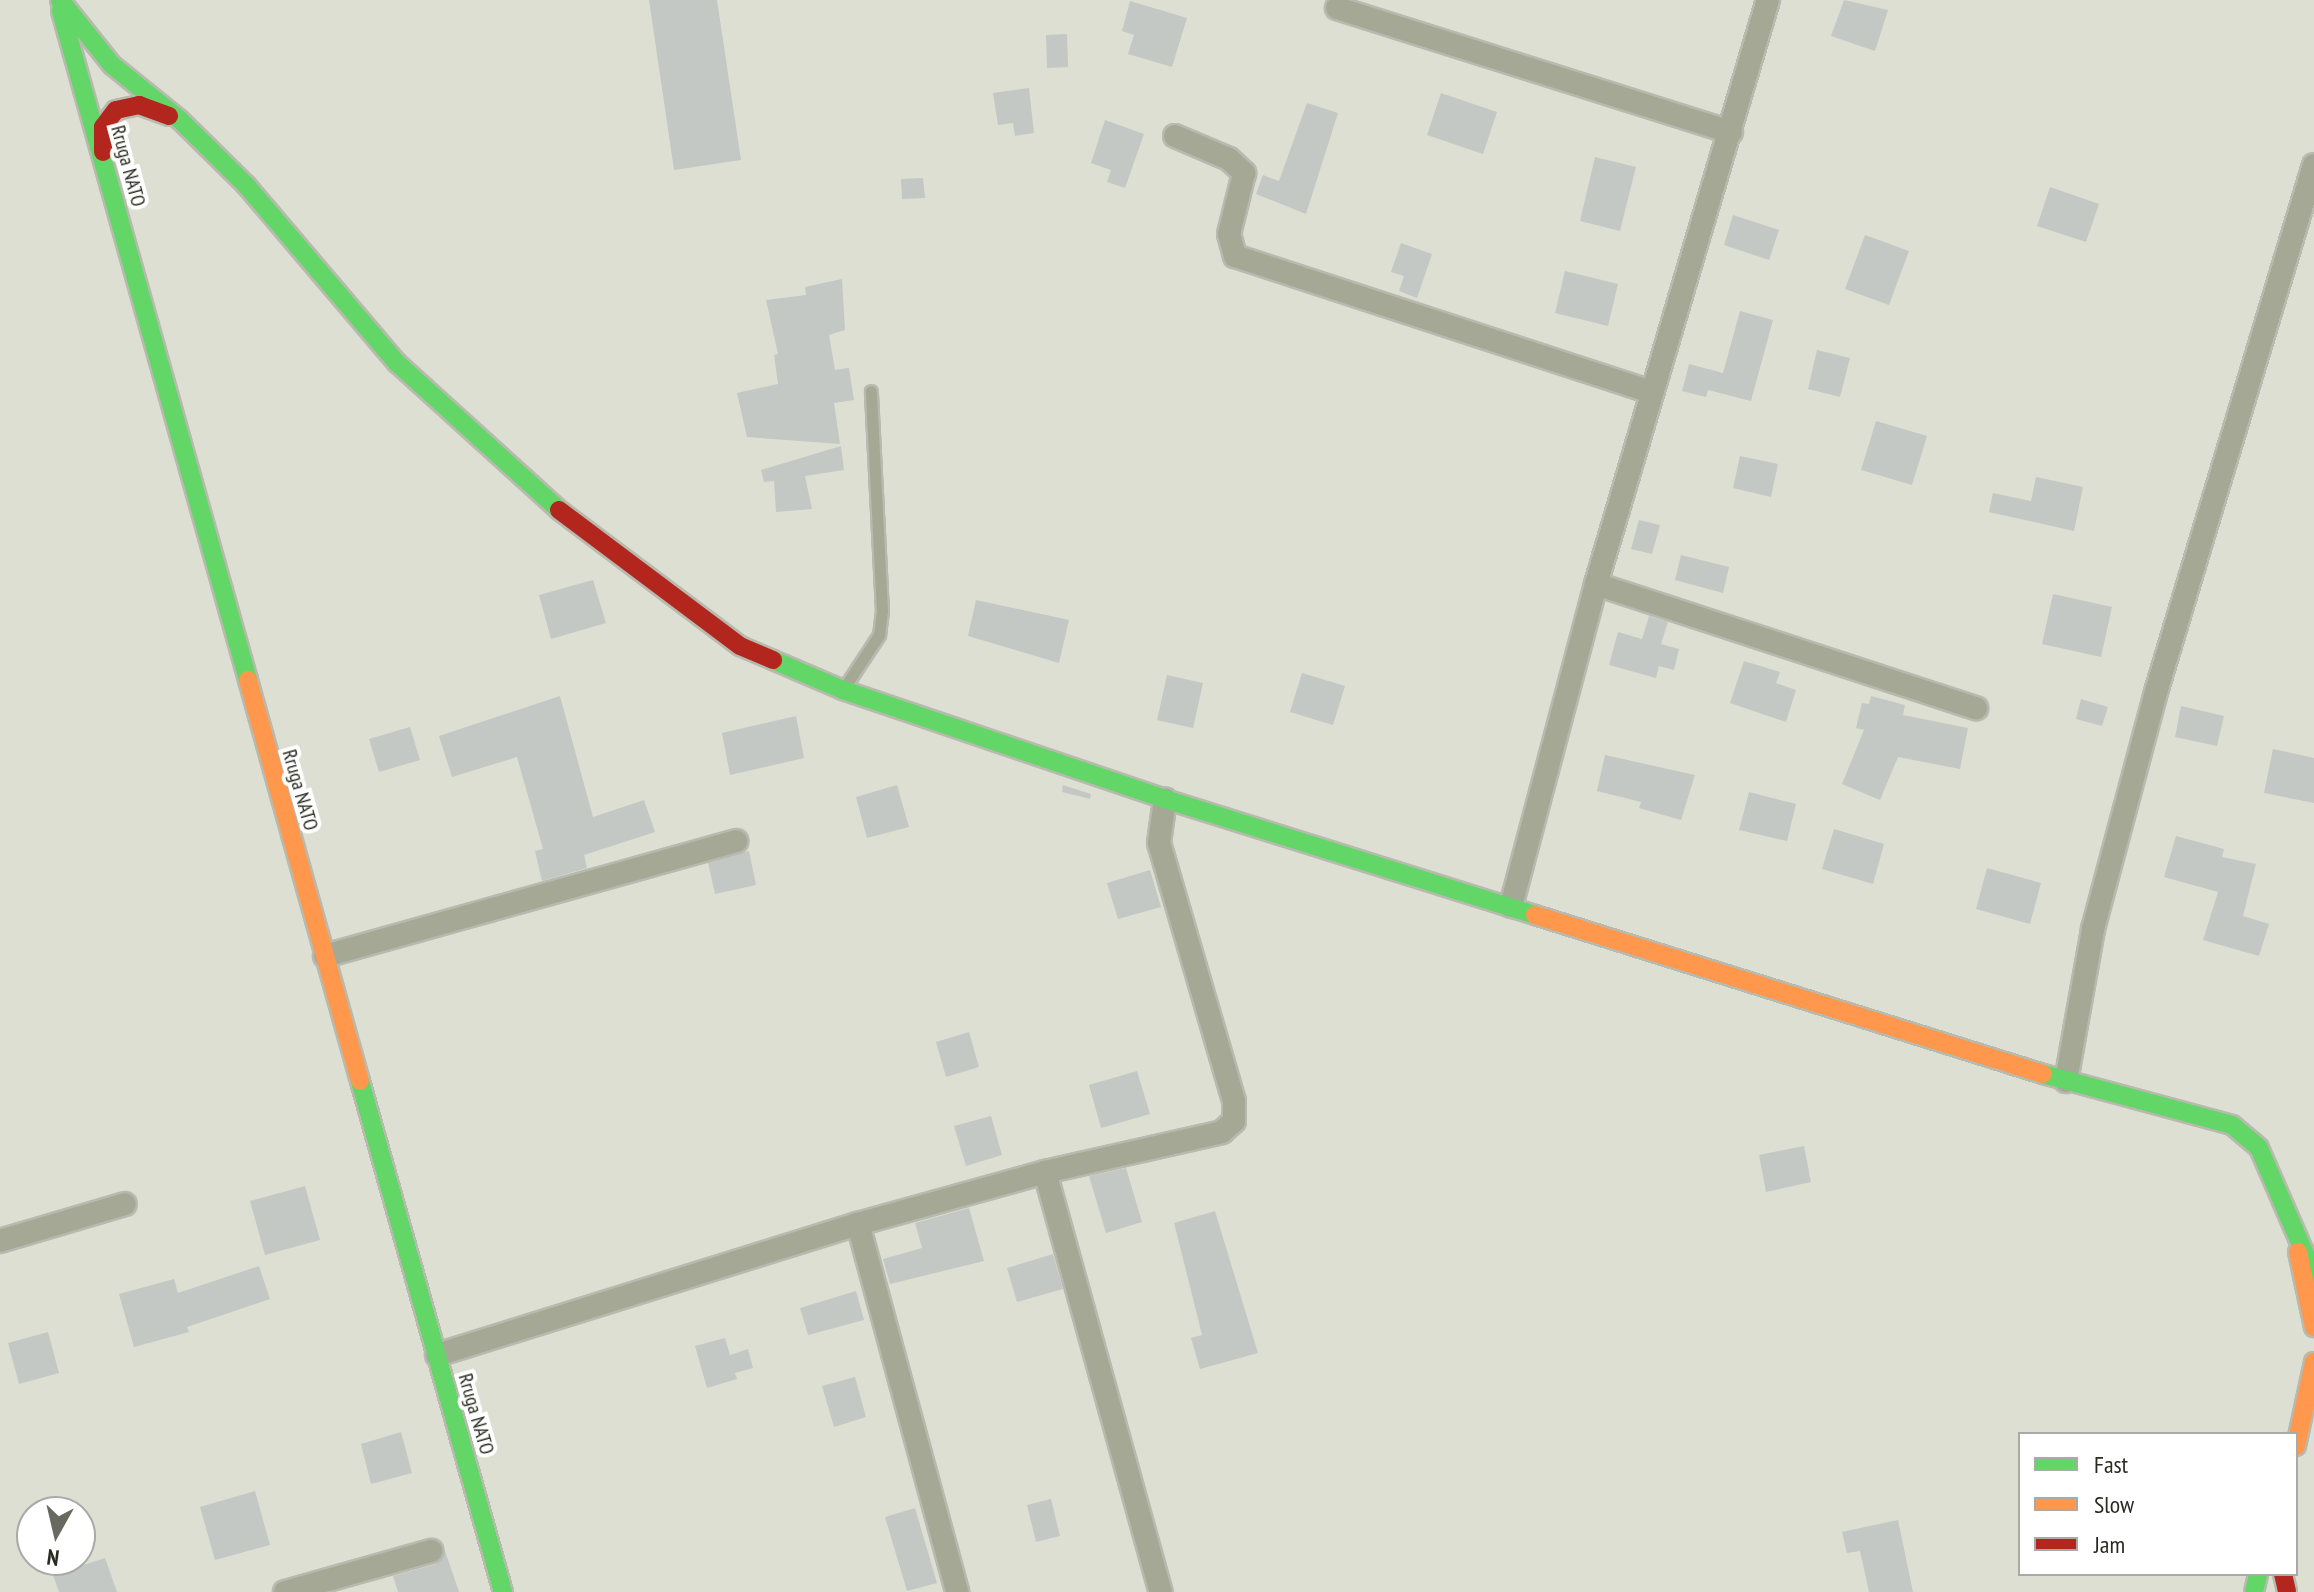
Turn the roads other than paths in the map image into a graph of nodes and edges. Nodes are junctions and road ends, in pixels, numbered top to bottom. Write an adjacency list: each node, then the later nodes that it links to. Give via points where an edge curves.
1 (59, 0): 4 (street, via 112,65); 7 (street, Rruga NATO)
2 (1768, 0): 5 (street)
3 (1337, 8): 5 (street)
4 (180, 120): 7 (street, via 139,105 116,110 103,127); 12 (street, via 246,185 397,363 587,536 740,646)
5 (1731, 132): 10 (street)
6 (1175, 136): 10 (street, via 1229,159 1244,173 1229,234 1235,256)
7 (103, 153): 17 (street, Rruga NATO)
8 (2314, 165): 18 (street, via 2153,706 2093,929)
9 (871, 391): 12 (lane, via 882,611 879,635)
10 (1651, 392): 11 (street)
11 (1596, 584): 13 (street); 16 (street)
12 (843, 690): 14 (street)
13 (1976, 708)
14 (1165, 799): 16 (street); 19 (street, via 1159,843 1234,1101 1234,1121 1222,1132)
15 (736, 841): 17 (street)
16 (1511, 906): 18 (street)
17 (325, 956): 28 (street, Rruga NATO)
18 (2066, 1081): 22 (street, via 2247,1133 2259,1148)
19 (1045, 1172): 21 (street); 37 (street)
20 (125, 1204): 23 (street)
21 (858, 1224): 28 (street); 36 (street)
22 (2294, 1234): 24 (street); 25 (street)
23 (0, 1241)
24 (2314, 1275)
25 (2314, 1327)
26 (2314, 1338): 27 (street)
27 (2314, 1345)
28 (437, 1355): 35 (street, Rruga NATO)
29 (2314, 1362): 31 (street)
30 (2314, 1415): 32 (street)
31 (2298, 1436)
32 (2298, 1442)
33 (431, 1551): 34 (street)
34 (285, 1592)
35 (503, 1592)
36 (957, 1592)
37 (1161, 1592)

